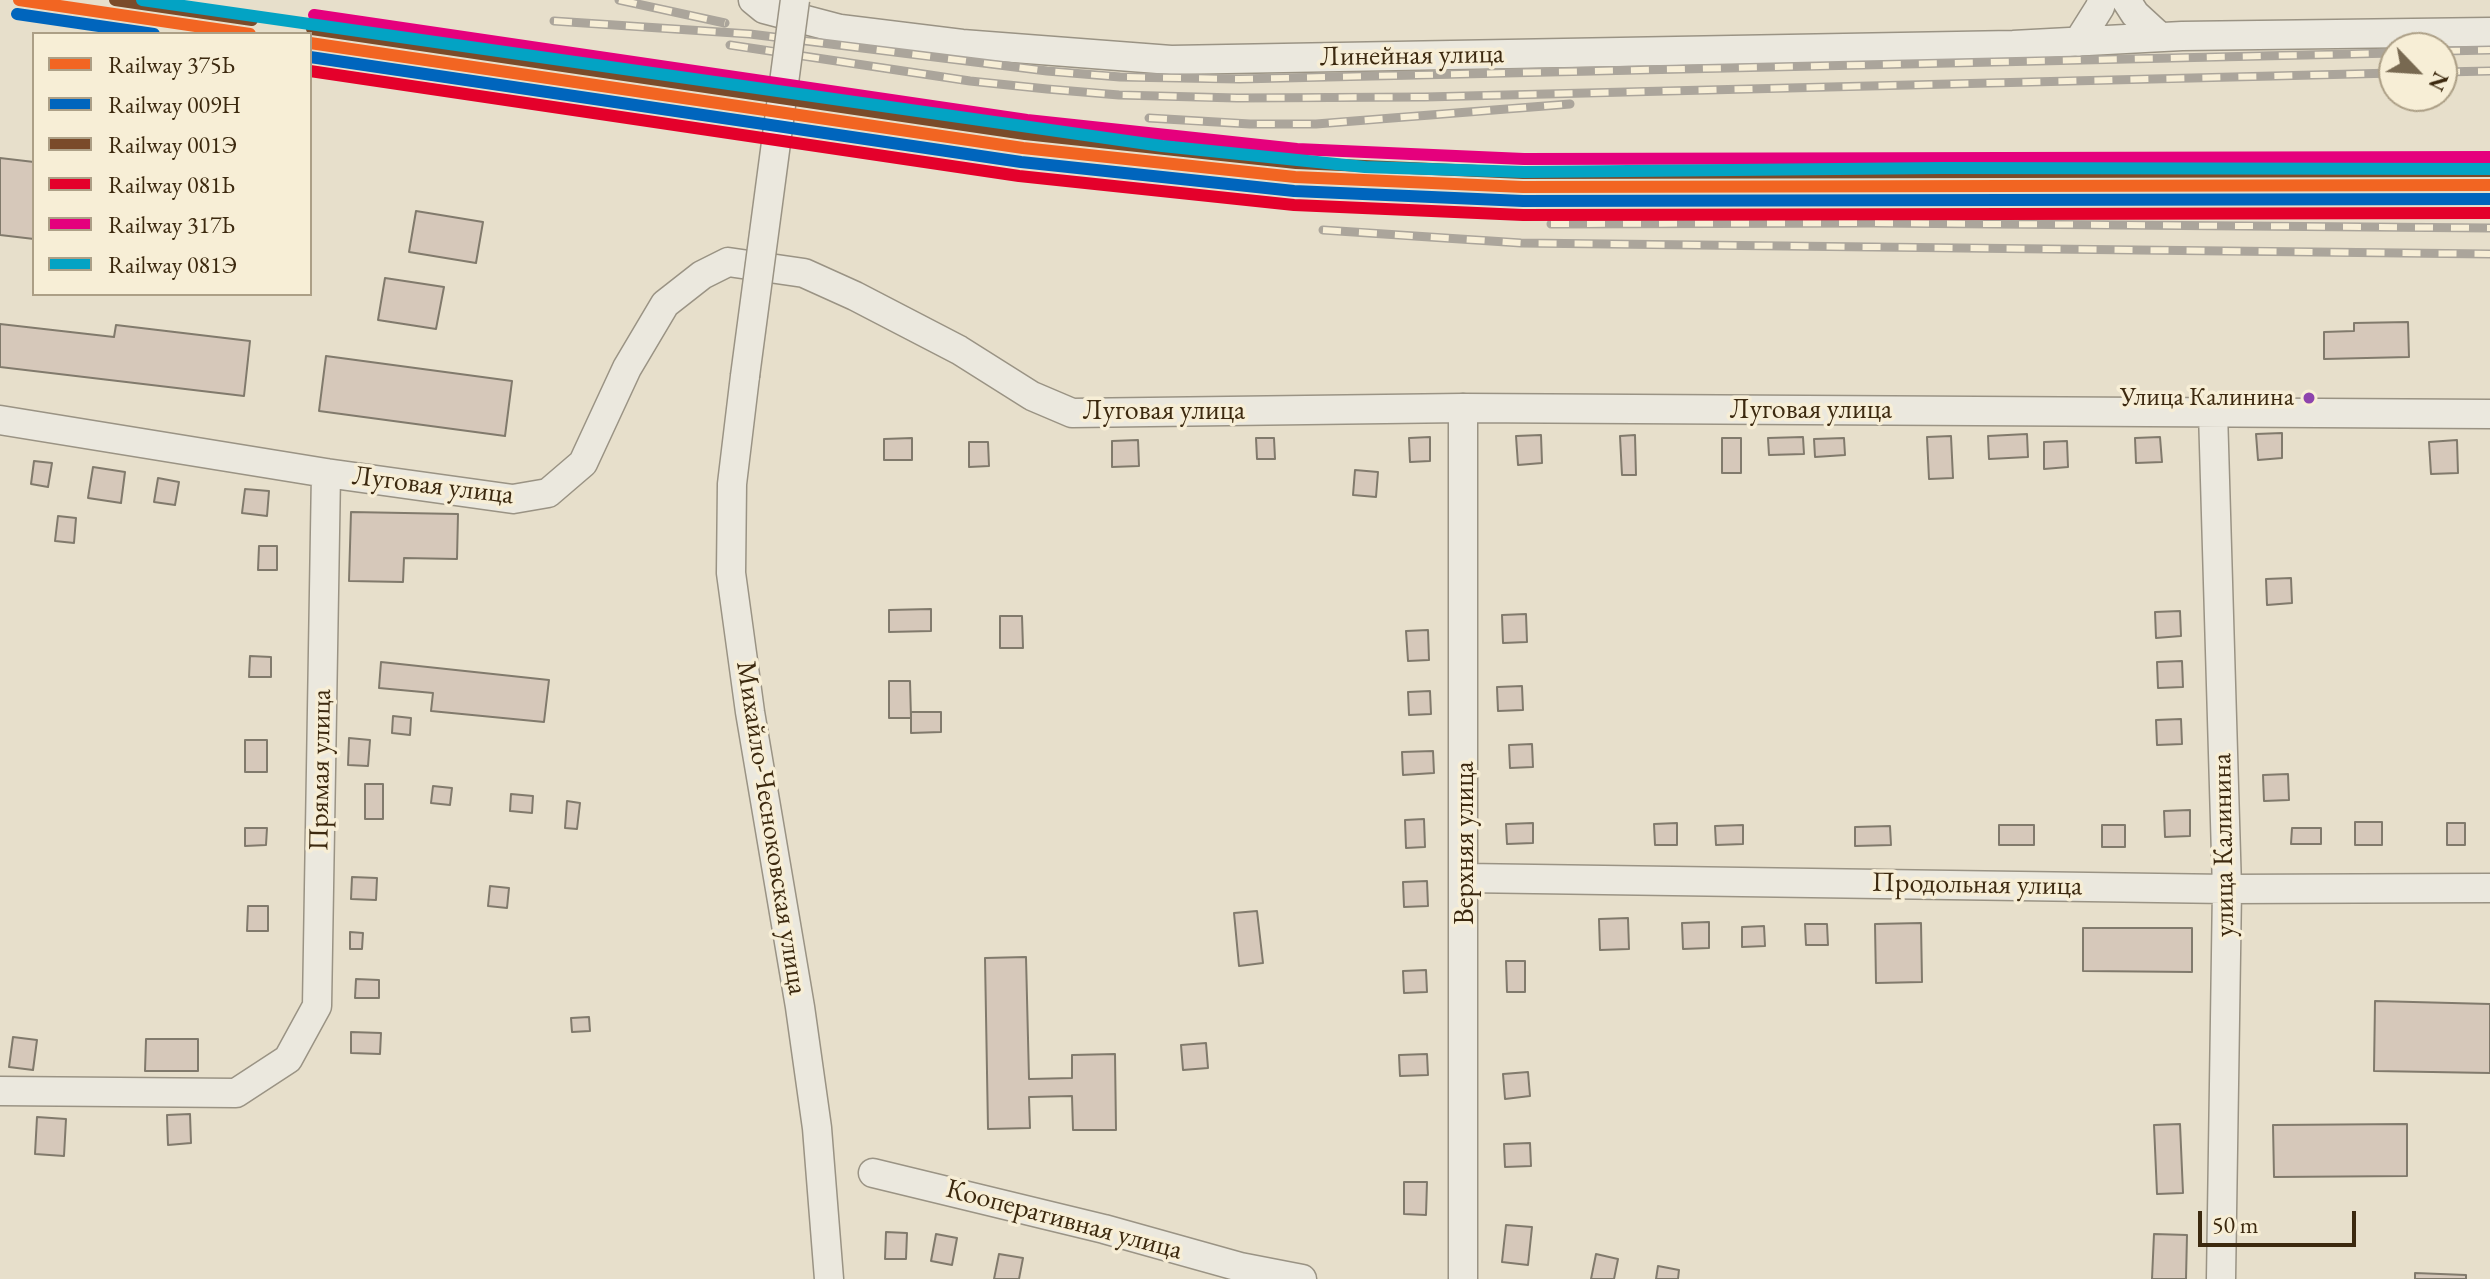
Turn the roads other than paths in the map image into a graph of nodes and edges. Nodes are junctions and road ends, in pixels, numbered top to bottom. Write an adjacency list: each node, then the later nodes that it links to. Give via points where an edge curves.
1 (753, 0): 7 (street, Линейная улица, via 764,9 840,29 1171,60)
2 (795, 0): 18 (street, Михайло-Чесноковская улица, bridge, via 732,484 731,573 817,1128)
3 (2102, 0): 7 (street)
4 (2126, 0): 6 (street)
5 (2490, 32): 6 (street, Линейная улица)
6 (2160, 37): 7 (street, Линейная улица)
7 (2078, 42)
8 (1463, 408): 9 (street, Луговая улица); 12 (street, Луговая улица, via 1072,413 804,273 728,262 665,304 627,368 583,463 548,493 513,499); 13 (street, Верхняя улица)
9 (2213, 412): 10 (street, Луговая улица); 15 (street, улица Калинина)
10 (2490, 414)
11 (0, 420): 12 (street, Луговая улица)
12 (326, 473): 16 (street, Прямая улица, via 317,1006 288,1059 236,1093)
13 (1465, 878): 15 (street, Продольная улица); 20 (street, Верхняя улица)
14 (2490, 888): 15 (street, Продольная улица)
15 (2227, 889): 21 (street, улица Калинина)
16 (0, 1091)
17 (873, 1173): 19 (street, Кооперативная улица)
18 (829, 1279)
19 (1302, 1279)
20 (1463, 1279)
21 (2221, 1279)

